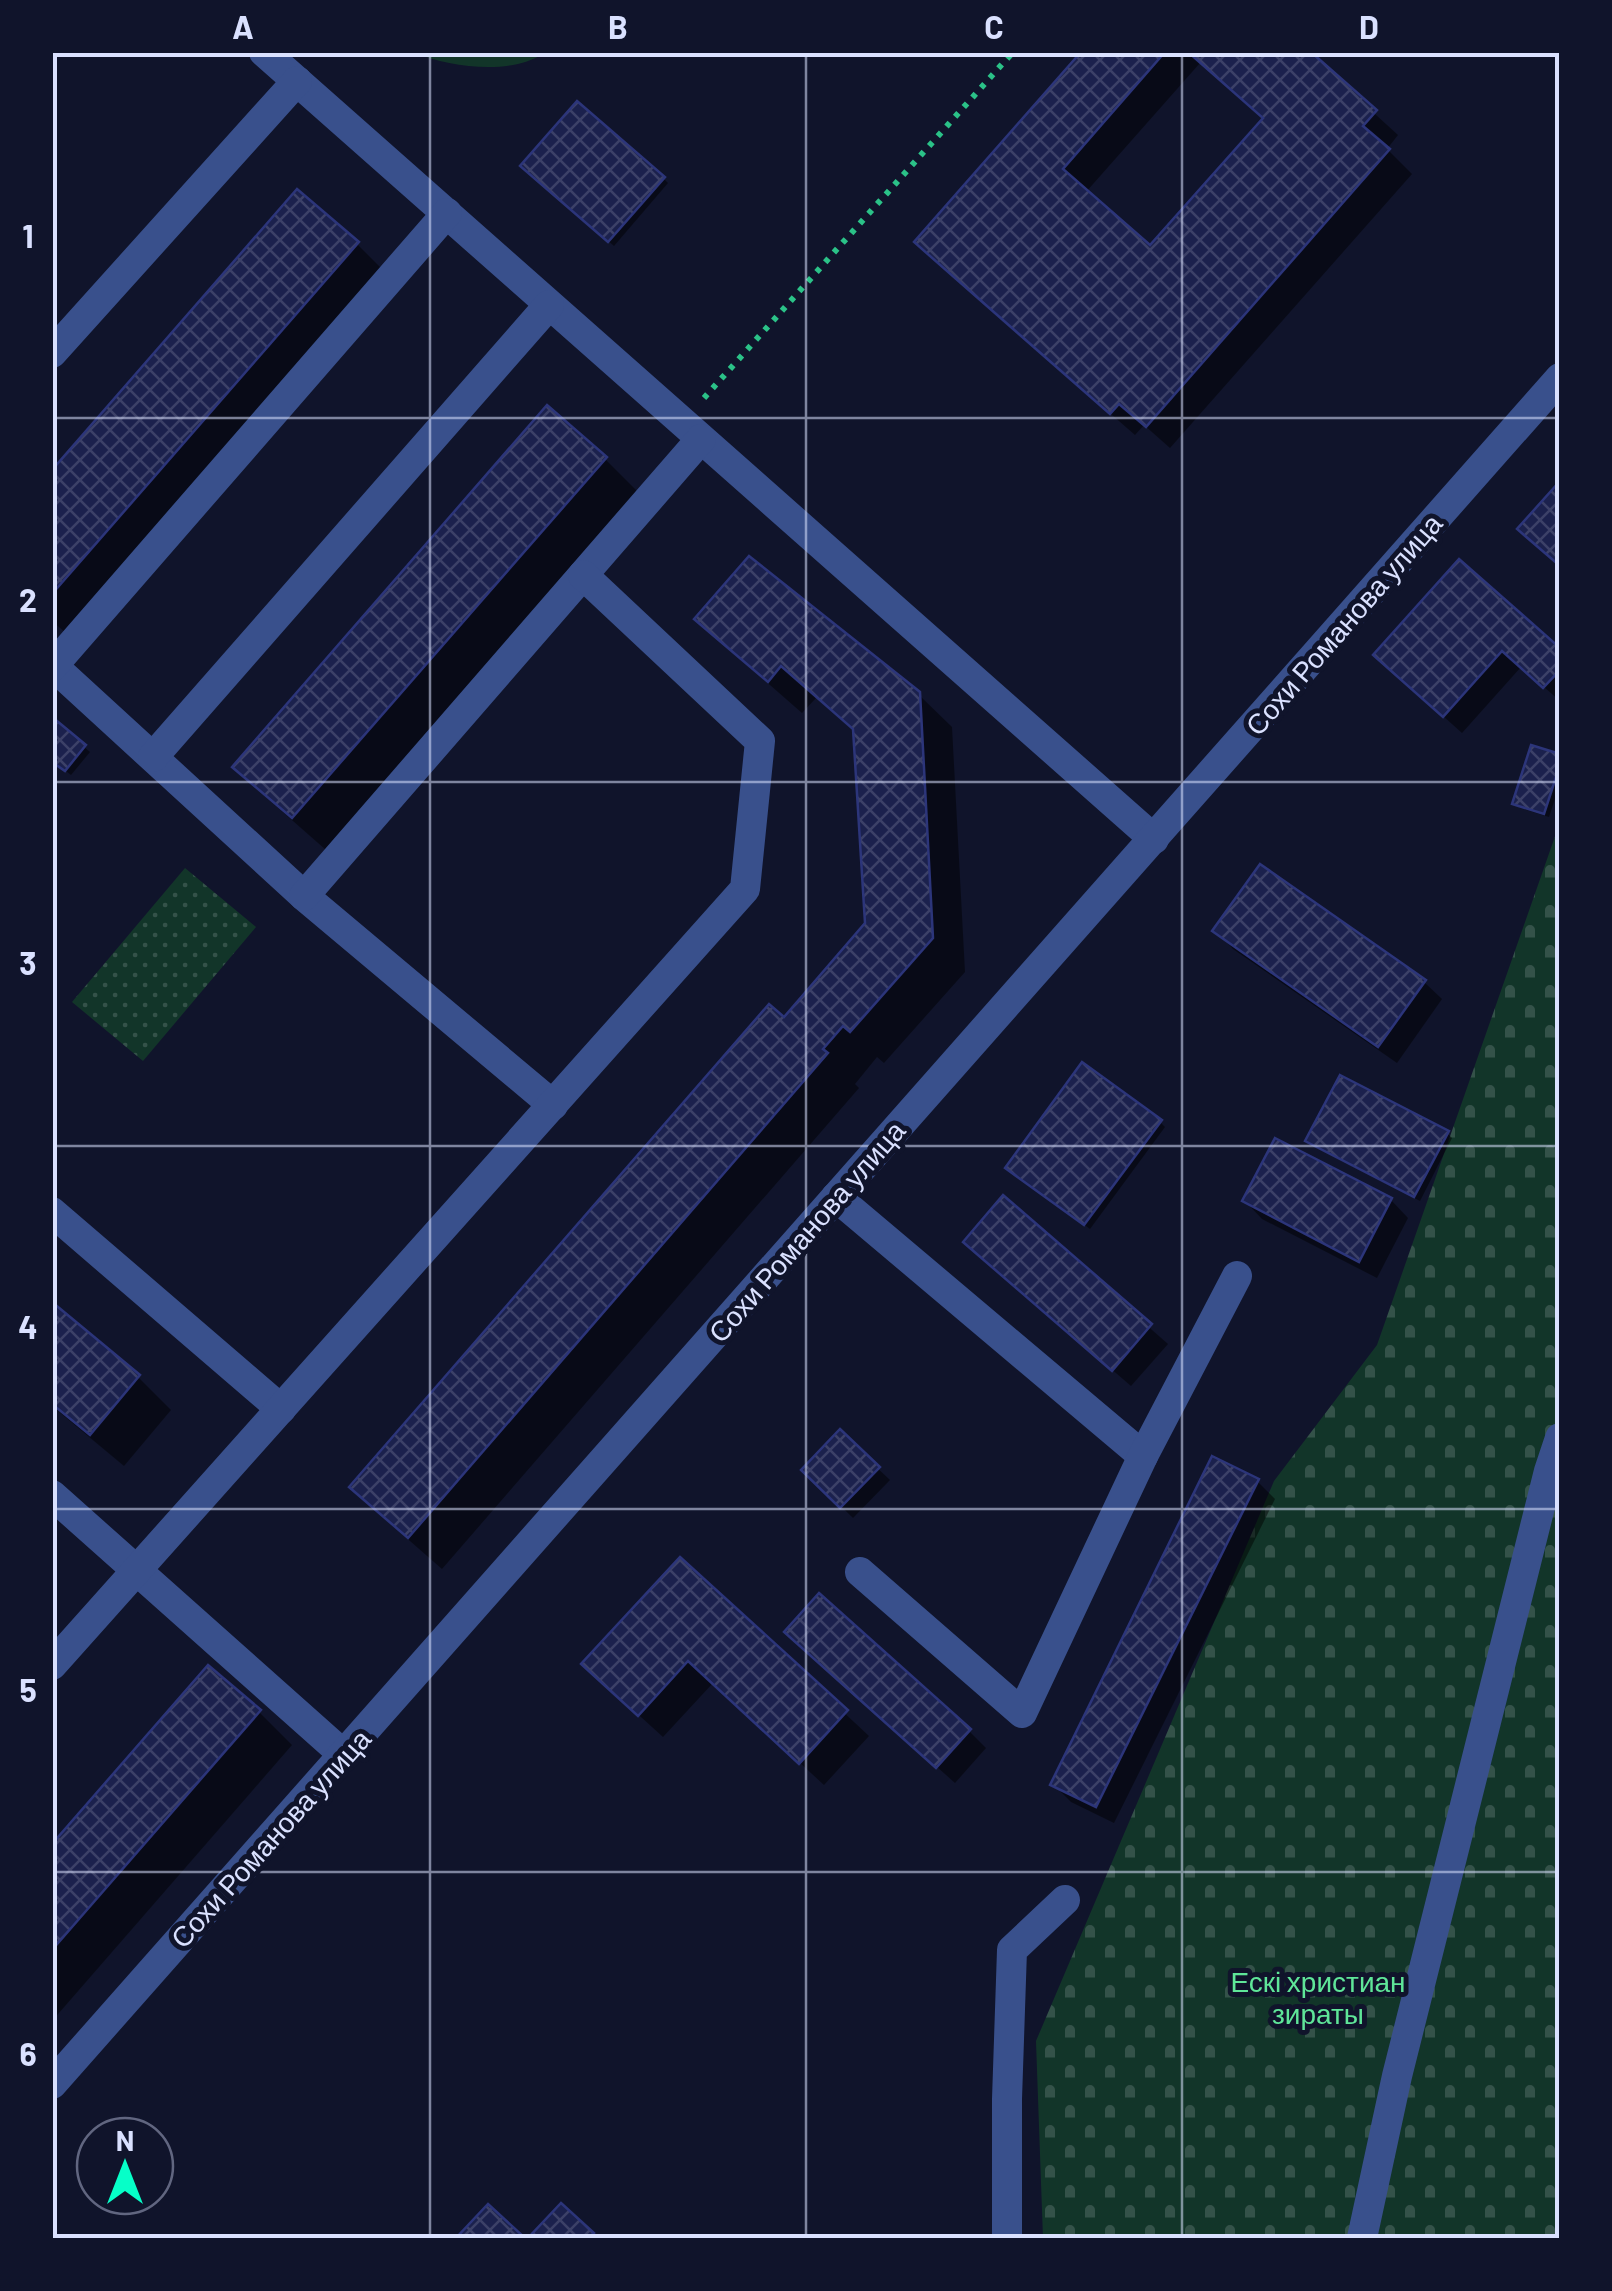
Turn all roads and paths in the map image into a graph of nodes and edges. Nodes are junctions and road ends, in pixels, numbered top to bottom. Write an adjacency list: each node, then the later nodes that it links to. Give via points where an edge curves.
1 (264, 52): 3 (street)
2 (1013, 52): 8 (path)
3 (297, 81): 4 (street); 6 (street)
4 (446, 213): 5 (street); 10 (street)
5 (550, 305): 8 (street); 11 (street)
6 (52, 353)
7 (1560, 378): 12 (street, Сохи Романова улица)
8 (692, 431): 9 (street); 12 (street)
9 (583, 575): 13 (street); 14 (street, via 760,741 745,889)
10 (53, 666): 11 (street)
11 (153, 758): 13 (street)
12 (1154, 839): 15 (street, Сохи Романова улица)
13 (304, 896): 14 (street)
14 (553, 1104): 18 (street)
15 (836, 1198): 20 (street); 25 (street, Сохи Романова улица)
16 (52, 1212): 18 (street)
17 (1237, 1276): 20 (street)
18 (281, 1408): 22 (street)
19 (1560, 1438): 29 (street)
20 (1144, 1456): 23 (street, via 1022,1713)
21 (52, 1496): 22 (street)
22 (137, 1570): 24 (street); 25 (street)
23 (860, 1572)
24 (52, 1665)
25 (344, 1755): 27 (street, Сохи Романова улица)
26 (1065, 1900): 28 (street, via 1012,1950)
27 (52, 2084)
28 (1007, 2238)
29 (1362, 2238)

